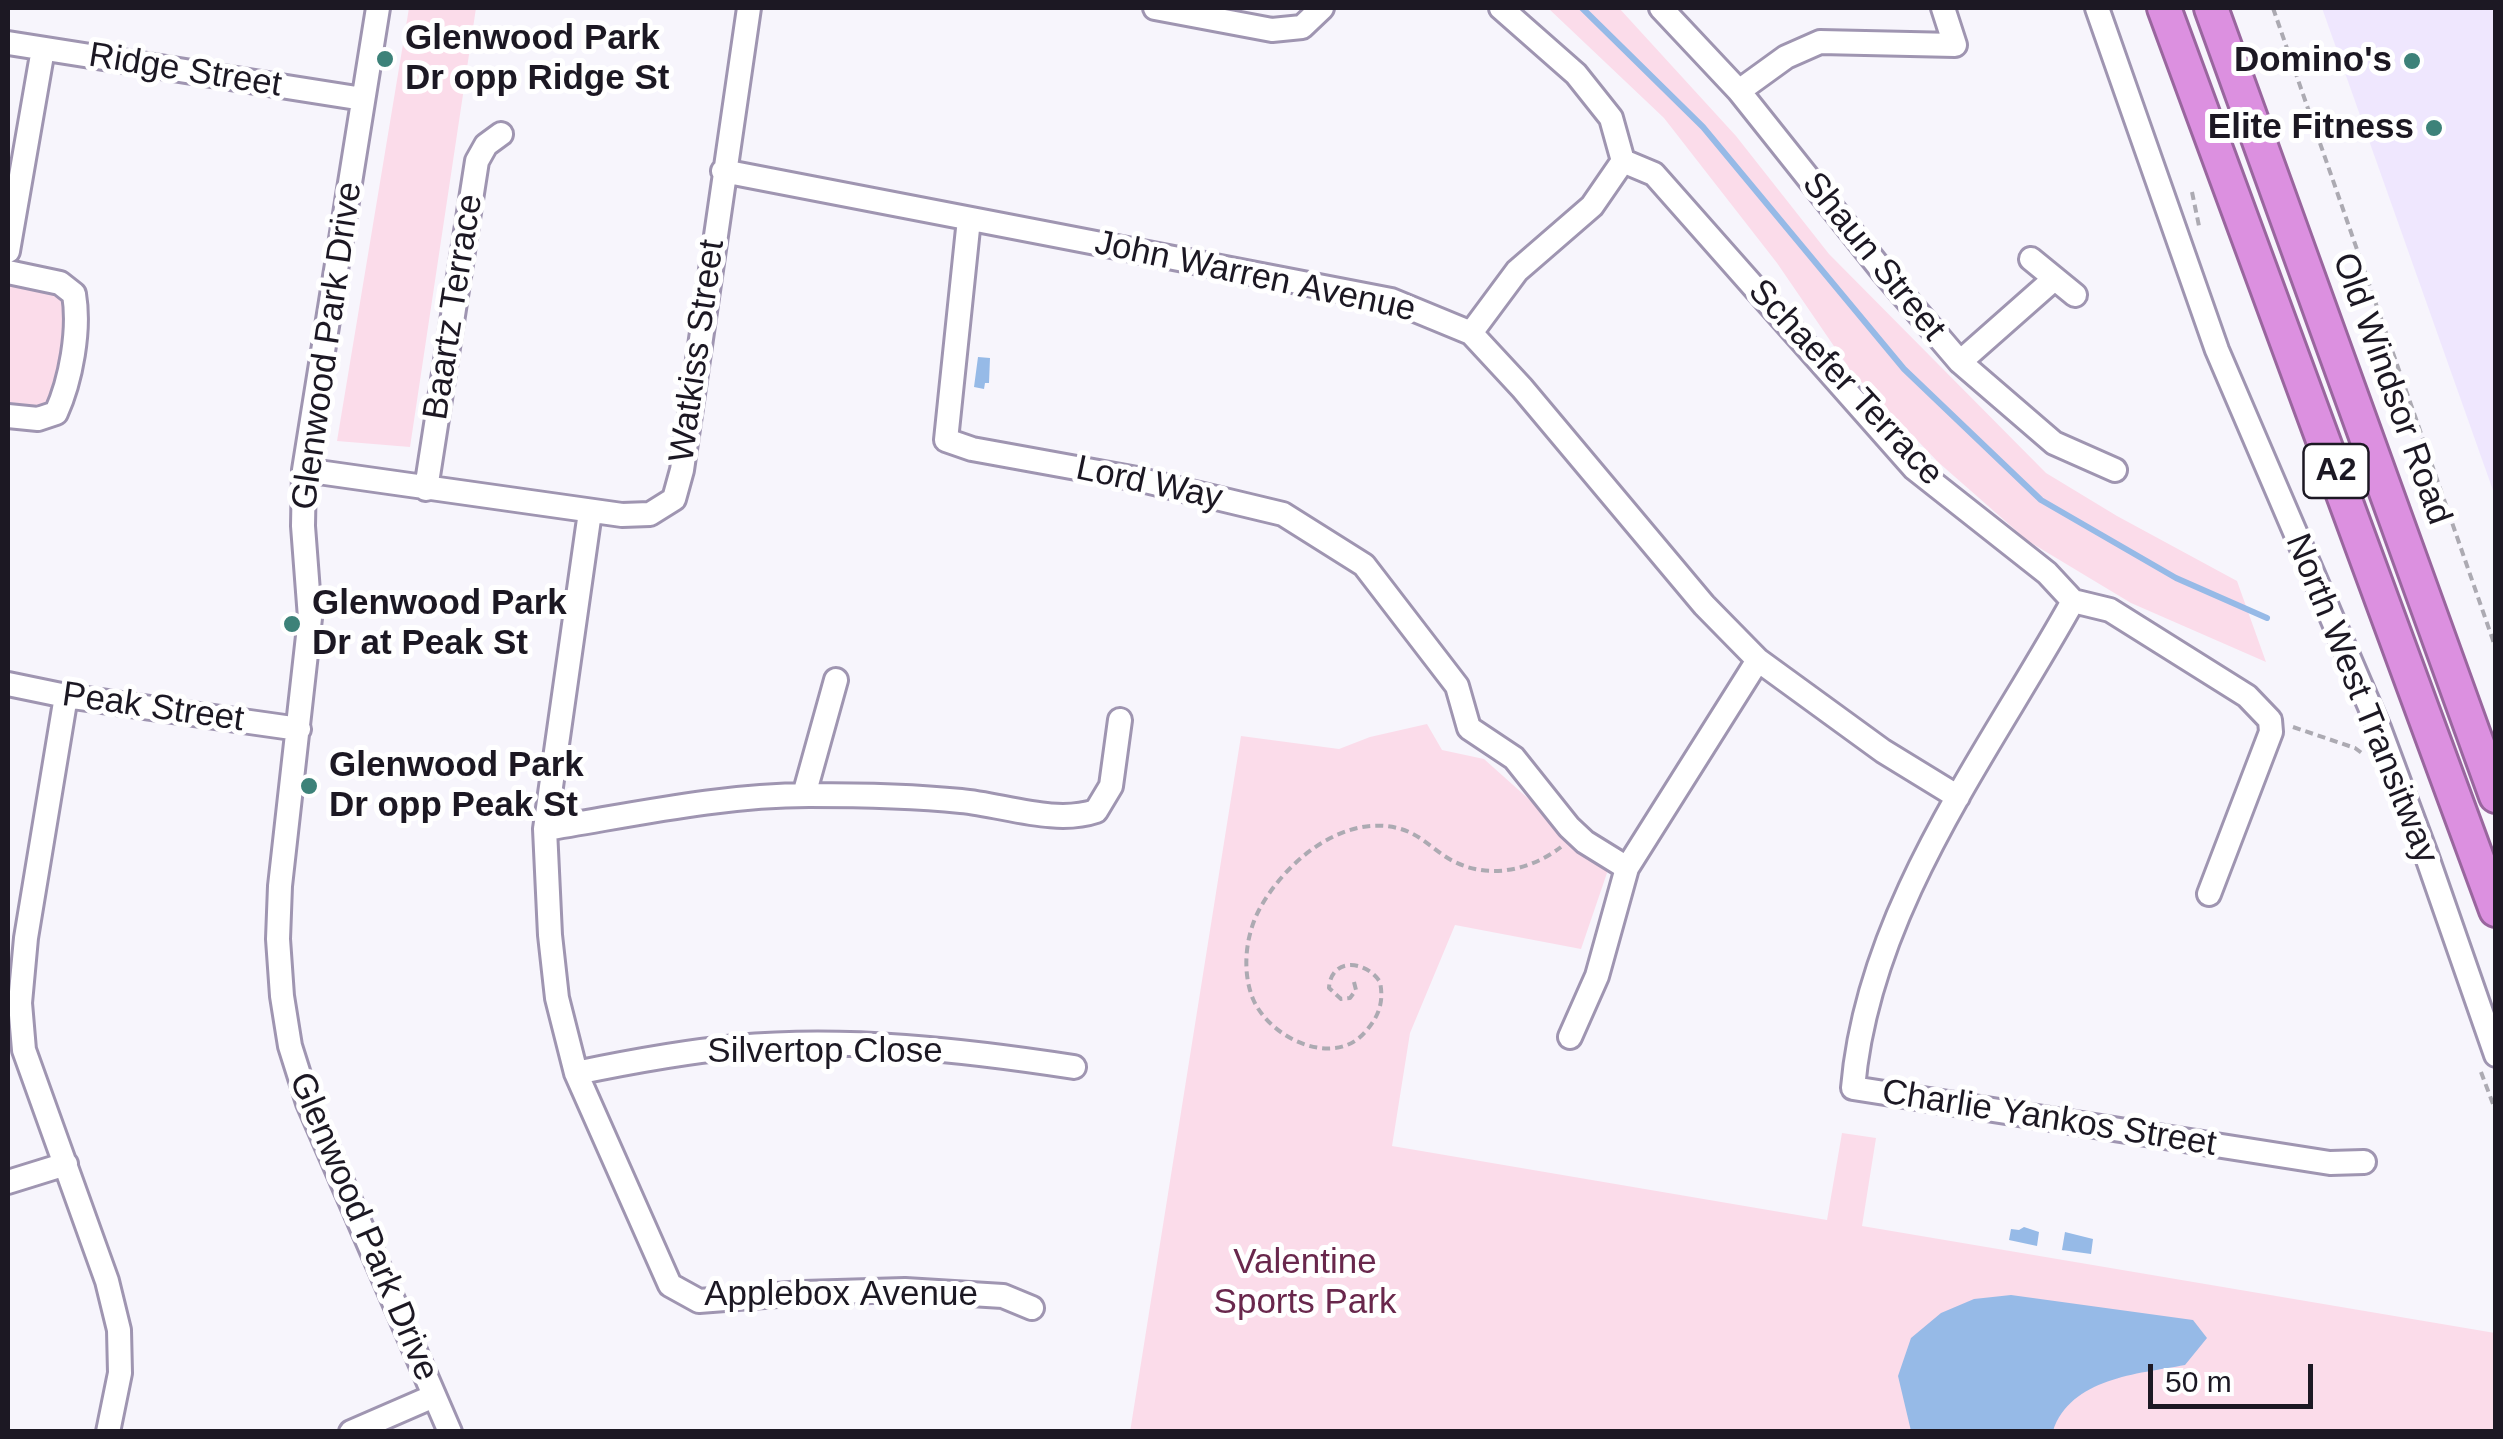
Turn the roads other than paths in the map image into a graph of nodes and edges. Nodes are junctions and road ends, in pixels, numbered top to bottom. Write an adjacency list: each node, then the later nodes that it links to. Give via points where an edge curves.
1 (378, 8): 14 (street, Glenwood Park Drive)
2 (749, 8): 17 (street, Watkiss Street)
3 (1156, 8): 4 (street, via 1272,30 1302,28)
4 (1322, 8)
5 (1502, 8): 16 (street, via 1576,74 1611,118)
6 (1660, 8): 13 (street, Shaun Street)
7 (1942, 8): 13 (street, via 1955,44 1820,42)
8 (2098, 8): 47 (street, North West Transitway, via 2191,282 2427,856)
9 (2164, 8): 44 (highway, A2)
10 (2212, 8): 39 (highway, Old Windsor Road / A2)
11 (8, 43): 12 (street, Ridge Street)
12 (44, 49): 14 (street, Ridge Street); 19 (street)
13 (1740, 91): 25 (street, Shaun Street)
14 (363, 98): 27 (street, Glenwood Park Drive)
15 (501, 134): 29 (street, Baartz Terrace, via 477,161)
16 (1623, 161): 24 (street, via 1592,206 1517,271); 31 (street, Schaefer Terrace, via 1654,174 1914,468 2048,574)
17 (723, 171): 18 (street, John Warren Avenue); 30 (street, Watkiss Street, via 674,499 650,514)
18 (969, 219): 24 (street, John Warren Avenue, via 1391,300); 42 (street, Lord Way, via 946,440 1283,514 1364,565 1457,686 1469,728 1514,758 1577,835)
19 (8, 252)
20 (2031, 259): 22 (street)
21 (8, 272): 26 (street, via 60,283 74,294 77,314 56,413 38,420)
22 (2054, 279): 23 (street); 25 (street)
23 (2075, 294)
24 (1471, 332): 32 (street, John Warren Avenue)
25 (1960, 362): 28 (street, Shaun Street, via 2054,443)
26 (8, 416)
27 (304, 470): 29 (street, Watkiss Street); 37 (street, Glenwood Park Drive, via 310,618)
28 (2115, 470)
29 (426, 489): 30 (street, Watkiss Street)
30 (590, 512): 41 (street, Applebox Avenue)
31 (2073, 602): 40 (street, Charlie Yankos Street); 43 (street, via 2110,610 2248,696 2270,720)
32 (1758, 660): 40 (street, John Warren Avenue); 42 (street)
33 (836, 680): 38 (street)
34 (8, 684): 35 (street, Peak Street)
35 (66, 696): 37 (street, Peak Street); 45 (street)
36 (1120, 720): 38 (street, via 1111,786 1096,811 1082,816 905,797)
37 (300, 729): 54 (street, Glenwood Park Drive, via 278,939 290,1046 330,1158)
38 (804, 795): 41 (street)
39 (2496, 796)
40 (1958, 797): 50 (street, Charlie Yankos Street, via 1866,998 1853,1088 2330,1163)
41 (545, 829): 49 (street, Applebox Avenue, via 556,998)
42 (1627, 868): 46 (street, via 1597,976)
43 (2209, 894)
44 (2496, 910)
45 (17, 936): 51 (street, via 24,1050)
46 (1570, 1037)
47 (2488, 1062)
48 (1074, 1068): 49 (street, Silvertop Close, via 901,1046 792,1044 664,1055)
49 (576, 1073): 53 (street, Applebox Avenue, via 670,1285 699,1302 905,1290 1003,1296)
50 (2364, 1162)
51 (66, 1164): 52 (street); 55 (street, via 119,1330 120,1373)
52 (8, 1182)
53 (1032, 1308)
54 (434, 1396): 56 (street); 57 (street, Glenwood Park Drive)
55 (108, 1432)
56 (351, 1432)
57 (450, 1432)

